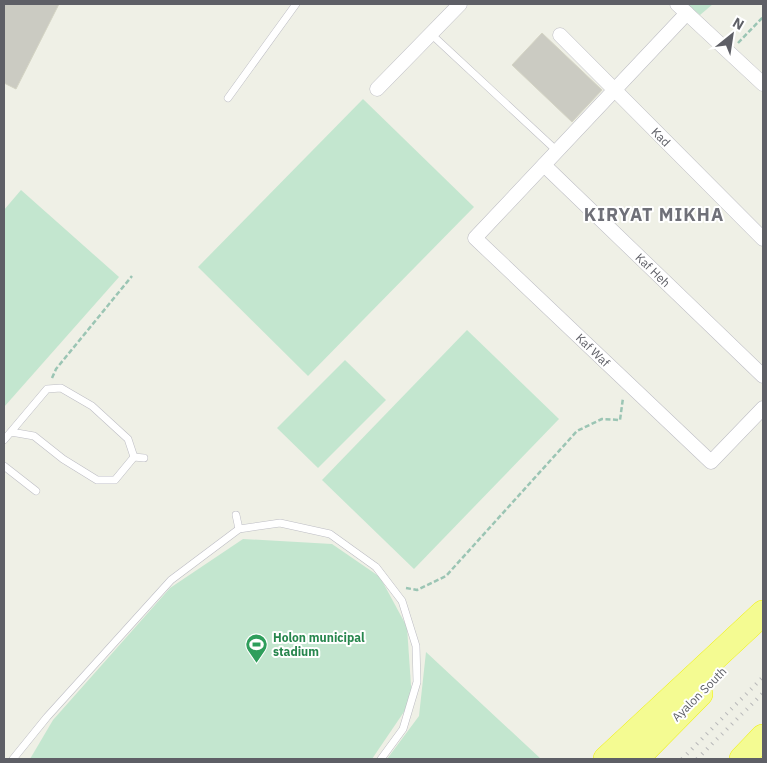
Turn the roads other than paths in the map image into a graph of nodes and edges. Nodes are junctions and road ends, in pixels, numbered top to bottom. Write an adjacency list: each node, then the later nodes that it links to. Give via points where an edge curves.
1 (296, 4): 9 (lane)
2 (460, 4): 4 (street)
3 (682, 8): 6 (street); 8 (street)
4 (431, 34): 7 (street); 10 (lane)
5 (560, 35): 8 (street, Kad)
6 (763, 84)
7 (377, 89)
8 (615, 91): 10 (street); 12 (street, Kad)
9 (228, 98)
10 (557, 151): 11 (street)
11 (544, 165): 13 (street, Kaf Heh); 14 (street, Kaf Waf, via 475,238 710,462)
12 (763, 239)
13 (763, 376)
14 (763, 408)
15 (11, 432): 16 (lane); 17 (lane, via 34,436 97,480 115,480); 17 (lane, via 47,388 61,388 92,406 128,440)
16 (4, 440)
17 (134, 457): 18 (lane)
18 (144, 458)
19 (4, 466): 20 (lane)
20 (36, 491)
21 (236, 515): 22 (lane)
22 (239, 529): 26 (lane, via 170,580); 27 (lane, via 280,524 330,534 376,567 402,601 416,646 417,682 403,729)
23 (763, 613): 28 (highway)
24 (763, 630): 29 (highway, Ayalon South)
25 (763, 737): 30 (highway)
26 (13, 759)
27 (381, 759)
28 (606, 759)
29 (636, 759)
30 (742, 759)

